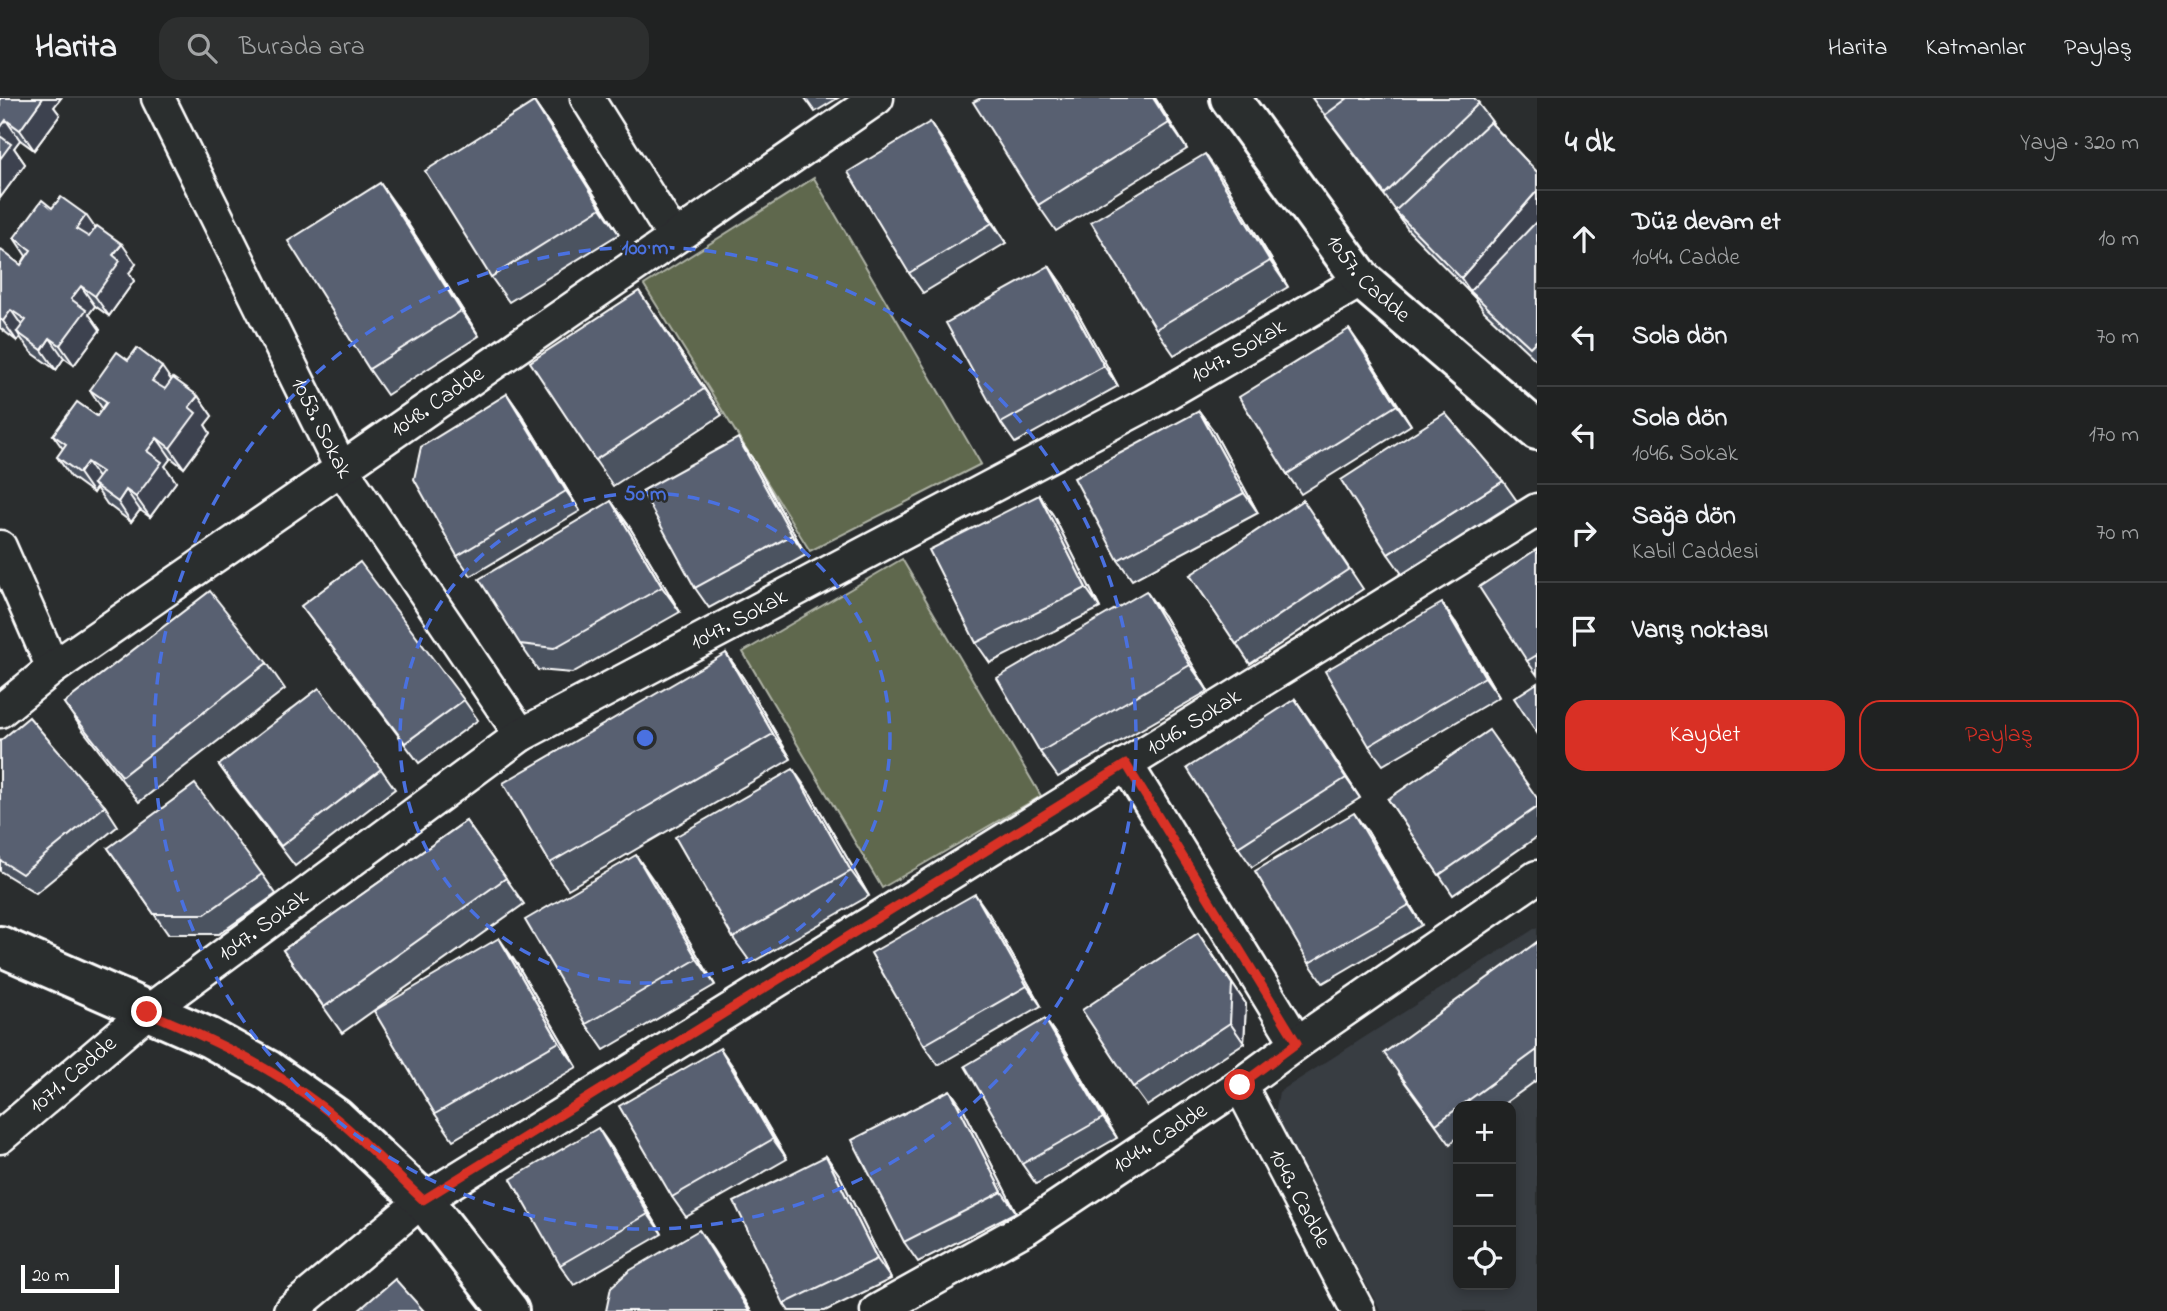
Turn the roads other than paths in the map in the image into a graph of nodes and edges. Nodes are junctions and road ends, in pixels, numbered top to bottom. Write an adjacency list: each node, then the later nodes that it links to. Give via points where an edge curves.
1 (159, 98): 8 (street, 1053. Sokak)
2 (587, 98): 5 (street)
3 (877, 98): 5 (street, 1048. Cadde)
4 (1230, 98): 6 (main road, 1057. Cadde)
5 (674, 237): 8 (street, 1048. Cadde)
6 (1362, 280): 7 (main road, 1057. Cadde); 13 (street, 1047. Sokak, via 1153,401)
7 (1537, 430)
8 (341, 468): 11 (street, 1048. Cadde); 13 (street, 1053. Sokak)
9 (1537, 510): 14 (street, 1046. Sokak)
10 (0, 547): 11 (street)
11 (53, 668): 12 (street, 1048. Cadde)
12 (0, 710)
13 (521, 735): 17 (street, 1047. Sokak)
14 (1126, 764): 18 (street); 21 (street, 1046. Sokak)
15 (1537, 877): 18 (street, 1044. Cadde)
16 (0, 946): 17 (main road)
17 (147, 1012): 20 (street, 1071. Cadde); 21 (main road, via 210,1038 268,1070 336,1118)
18 (1297, 1043): 19 (street, 1044. Cadde)
19 (1240, 1085): 24 (street, 1044. Cadde, via 1026,1228); 25 (street, 1043. Cadde)
20 (0, 1137)
21 (423, 1200): 22 (street, 1046. Sokak); 23 (main road)
22 (290, 1311)
23 (509, 1311)
24 (877, 1311)
25 (1358, 1311)

